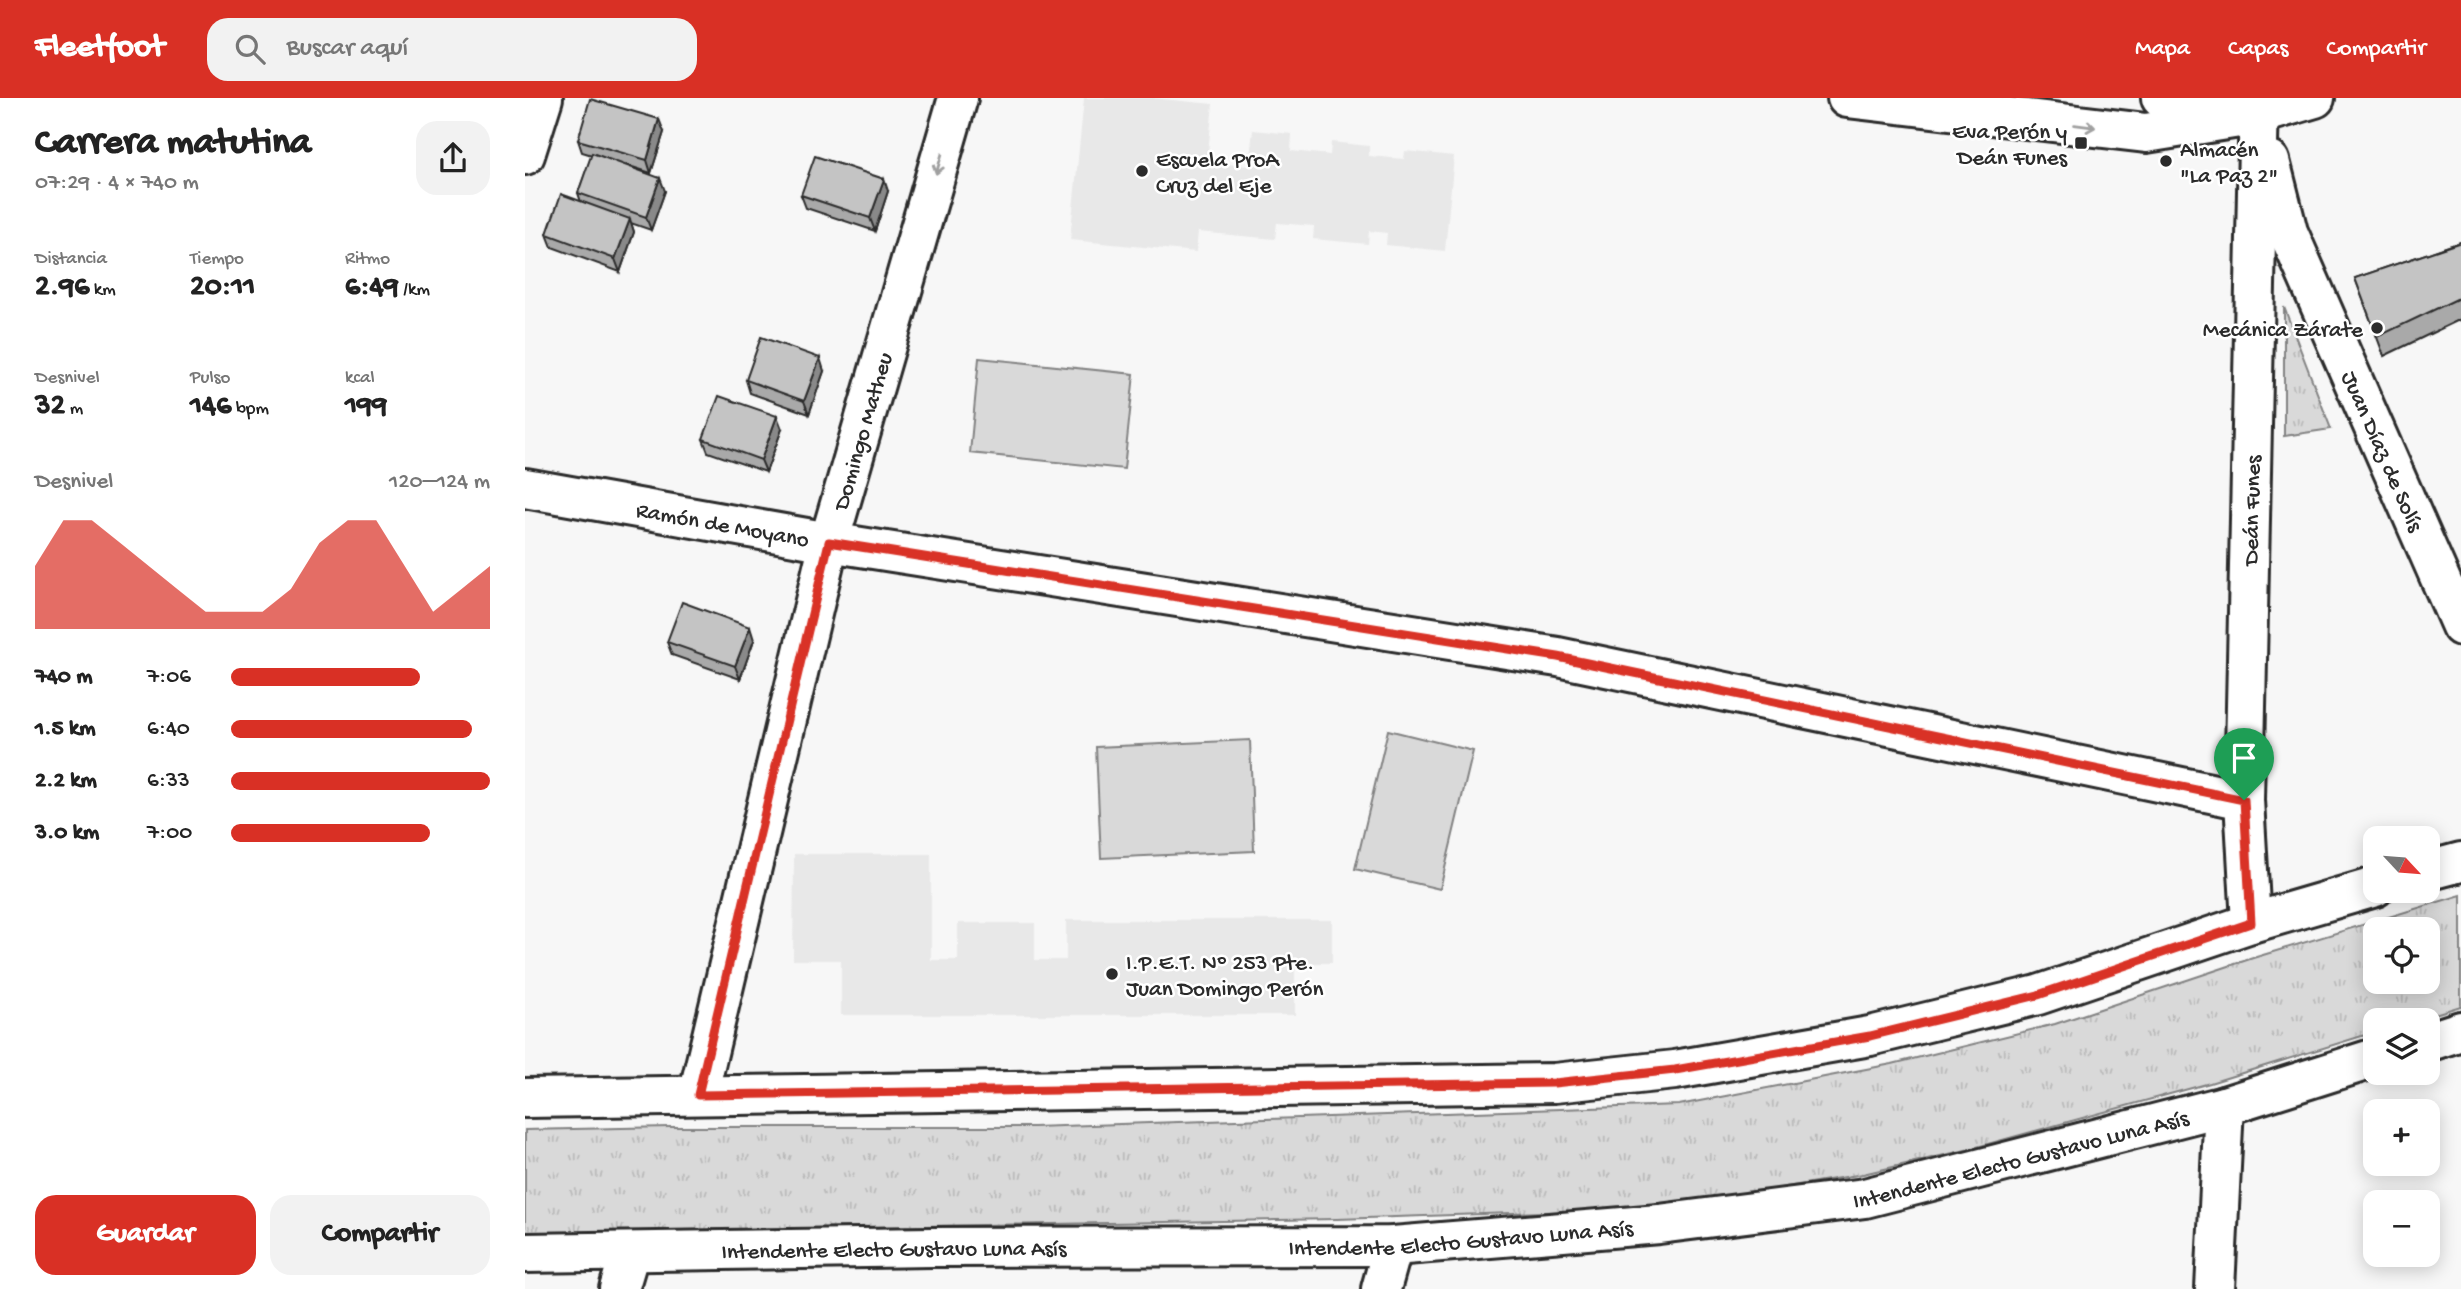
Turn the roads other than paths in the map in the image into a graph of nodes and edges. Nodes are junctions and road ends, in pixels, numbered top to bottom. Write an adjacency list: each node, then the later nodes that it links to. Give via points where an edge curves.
1 (543, 98): 7 (street)
2 (958, 98): 9 (street, Domingo Matheu, one-way to 9)
3 (1847, 98): 6 (street, one-way to 6, via 2146,133)
4 (2161, 98): 6 (street)
5 (2315, 98): 6 (street)
6 (2258, 106): 10 (street, Juan Díaz de Solís, via 2288,232); 11 (street, Deán Funes)
7 (525, 155)
8 (525, 488): 9 (street, Ramón de Moyano)
9 (829, 542): 11 (street, Ramón de Moyano, via 1558,657); 19 (street, Domingo Matheu)
10 (2461, 626)
11 (2244, 800): 15 (street, Deán Funes)
12 (2461, 862): 13 (street)
13 (2440, 868)
14 (2363, 890): 15 (street)
15 (2251, 923): 19 (street, via 2038,995 1870,1036 1675,1070 1554,1083)
16 (2461, 1031): 17 (street)
17 (2440, 1038)
18 (2363, 1062): 21 (street, Intendente Electo Gustavo Luna Asís)
19 (698, 1095): 20 (street)
20 (525, 1098)
21 (2224, 1106): 22 (street, Intendente Electo Gustavo Luna Asís, via 1865,1198 1659,1224); 27 (street)
22 (1393, 1246): 23 (street, Intendente Electo Gustavo Luna Asís); 26 (street)
23 (631, 1252): 24 (street, Intendente Electo Gustavo Luna Asís); 25 (street)
24 (525, 1253)
25 (619, 1289)
26 (1381, 1289)
27 (2214, 1289)

